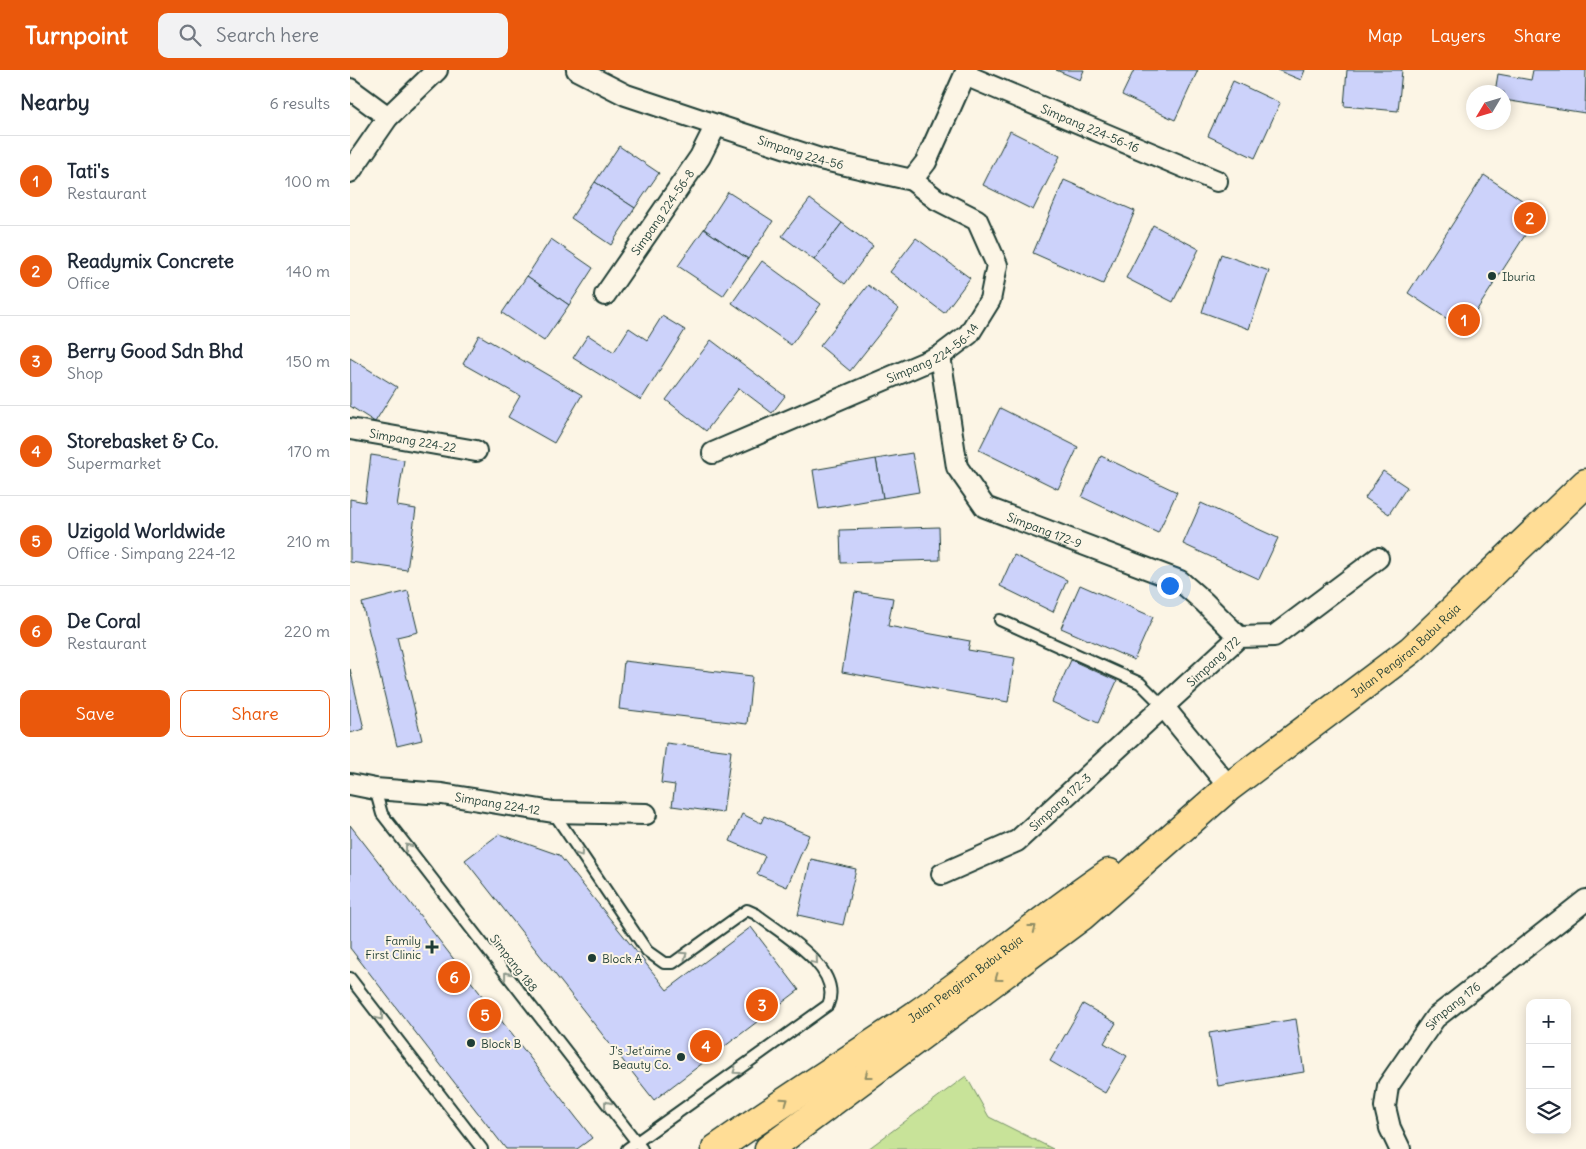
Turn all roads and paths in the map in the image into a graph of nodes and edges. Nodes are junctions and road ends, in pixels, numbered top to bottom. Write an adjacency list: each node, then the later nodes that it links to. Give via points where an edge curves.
1 (437, 70): 5 (street)
2 (577, 70): 6 (street, Simpang 224-56, via 626,95)
3 (966, 73): 8 (street, via 926,162); 9 (street, Simpang 224-56-16)
4 (350, 89): 5 (street)
5 (388, 117): 7 (street)
6 (716, 125): 8 (street, Simpang 224-56, via 820,159); 10 (street, Simpang 224-56-8, via 700,157)
7 (350, 172)
8 (912, 180): 11 (street, Simpang 224-56-14, via 936,199 977,220 996,265 990,300 969,334)
9 (1218, 181)
10 (605, 295)
11 (940, 356): 14 (street, Simpang 224-56-14); 18 (street, Simpang 172-9, via 957,467 986,507 1180,581)
12 (350, 429): 13 (street, Simpang 224-22)
13 (476, 450)
14 (713, 453)
15 (1586, 483): 22 (main road, Jalan Pengiran Babu Raja, via 1411,650)
16 (1378, 558): 18 (street, Simpang 172, via 1274,636)
17 (1000, 620): 19 (lane, via 1140,683)
18 (1239, 637): 19 (street, Simpang 172)
19 (1163, 706): 22 (street); 25 (street, Simpang 172-3, via 1017,841)
20 (350, 784): 21 (street, Simpang 224-12)
21 (375, 789): 23 (street, Simpang 224-12, via 442,794); 28 (lane, Simpang 188, one-way to 21, via 382,814)
22 (1220, 795): 31 (main road, Jalan Pengiran Babu Raja, one-way to 22, via 914,1016 1071,899); 32 (main road, Jalan Pengiran Babu Raja, one-way to 32, via 1082,916)
23 (552, 812): 24 (street, Simpang 224-12); 28 (lane, one-way to 28, via 647,951 664,963 673,963 746,910 812,956 831,984 828,1005)
24 (646, 814)
25 (942, 874)
26 (1586, 900): 33 (street, Simpang 176, via 1435,1018 1388,1086 1384,1107)
27 (350, 978): 29 (lane, one-way to 29)
28 (639, 1146): 30 (lane)
29 (482, 1149)
30 (627, 1149)
31 (716, 1149)
32 (769, 1149)
33 (1400, 1149)

